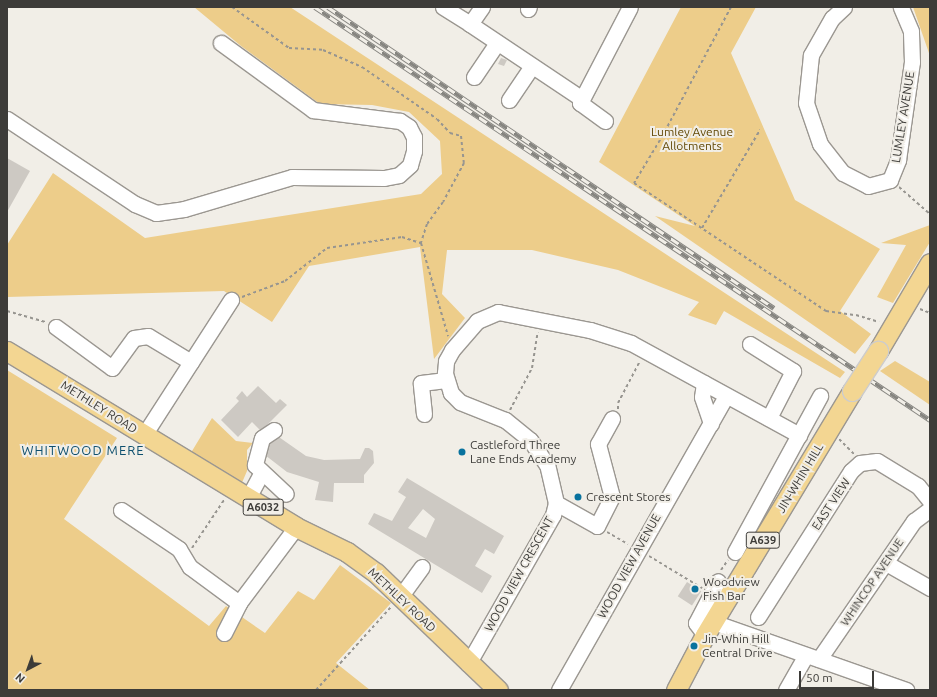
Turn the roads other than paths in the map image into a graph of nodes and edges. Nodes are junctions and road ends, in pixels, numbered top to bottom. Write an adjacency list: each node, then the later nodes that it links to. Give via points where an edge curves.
1 (443, 7): 6 (street)
2 (482, 7): 6 (street)
3 (630, 7): 12 (street)
4 (844, 7): 5 (street, LUMLEY AVENUE, via 832,18 811,55 806,103 820,144 843,173 868,186 890,180 898,160 912,62 911,31)
5 (901, 7)
6 (470, 24): 7 (street)
7 (494, 41): 9 (street); 10 (street)
8 (221, 43): 13 (street, via 313,110 400,120 409,127 414,137 410,165 405,172 384,178 292,177 184,209 156,213 135,204)
9 (532, 66): 11 (street); 12 (street)
10 (471, 75)
11 (509, 100)
12 (581, 101): 14 (street)
13 (7, 119)
14 (605, 121)
15 (930, 263): 48 (main road, JIN-WHIN HILL / A639, bridge)
16 (231, 300): 20 (street)
17 (56, 327): 20 (street, via 112,368 134,338 148,336)
18 (750, 344): 26 (street, via 794,371)
19 (7, 351): 30 (main road, METHLEY ROAD / A6032)
20 (191, 362): 30 (street)
21 (445, 373): 22 (street, via 452,350 477,321 498,312 590,330 646,350); 25 (street, via 420,383); 36 (street, WOOD VIEW CRESCENT, via 451,393 460,402 504,420 530,440 541,453 552,476)
22 (704, 383): 23 (street); 28 (street, via 702,397)
23 (726, 396): 26 (street, via 734,397); 28 (street, WOOD VIEW AVENUE)
24 (820, 396): 31 (street)
25 (424, 414)
26 (769, 418): 31 (street)
27 (612, 419): 36 (street, via 598,444 612,497 597,526)
28 (711, 423): 53 (street, WOOD VIEW AVENUE)
29 (274, 430): 32 (street, via 262,438 255,460)
30 (144, 435): 33 (main road, METHLEY ROAD / A6032)
31 (799, 435): 40 (street)
32 (261, 474): 33 (street); 34 (street)
33 (240, 493): 39 (main road, METHLEY ROAD / A6032)
34 (286, 494)
35 (930, 501): 47 (street, EAST VIEW, via 918,486 877,461 860,463 851,471)
36 (556, 503): 51 (street, WOOD VIEW CRESCENT, via 553,515)
37 (930, 509): 41 (street, WHINCOP AVENUE, via 914,520)
38 (122, 510): 46 (street, via 179,549 190,567)
39 (296, 527): 45 (main road, METHLEY ROAD / A6032, via 347,552 376,573); 46 (street)
40 (735, 552)
41 (886, 563): 44 (street); 50 (street, WHINCOP AVENUE)
42 (422, 567): 45 (street)
43 (715, 587): 48 (street, via 696,622)
44 (930, 588)
45 (400, 597): 51 (main road, METHLEY ROAD / A6032)
46 (239, 603): 49 (street)
47 (758, 617)
48 (709, 629): 50 (street); 54 (main road, JIN-WHIN HILL / A639)
49 (224, 633)
50 (812, 657): 55 (street, WHINCOP AVENUE); 56 (street)
51 (468, 664): 52 (main road, METHLEY ROAD / A6032)
52 (498, 690)
53 (559, 690)
54 (676, 690)
55 (786, 690)
56 (906, 690)

